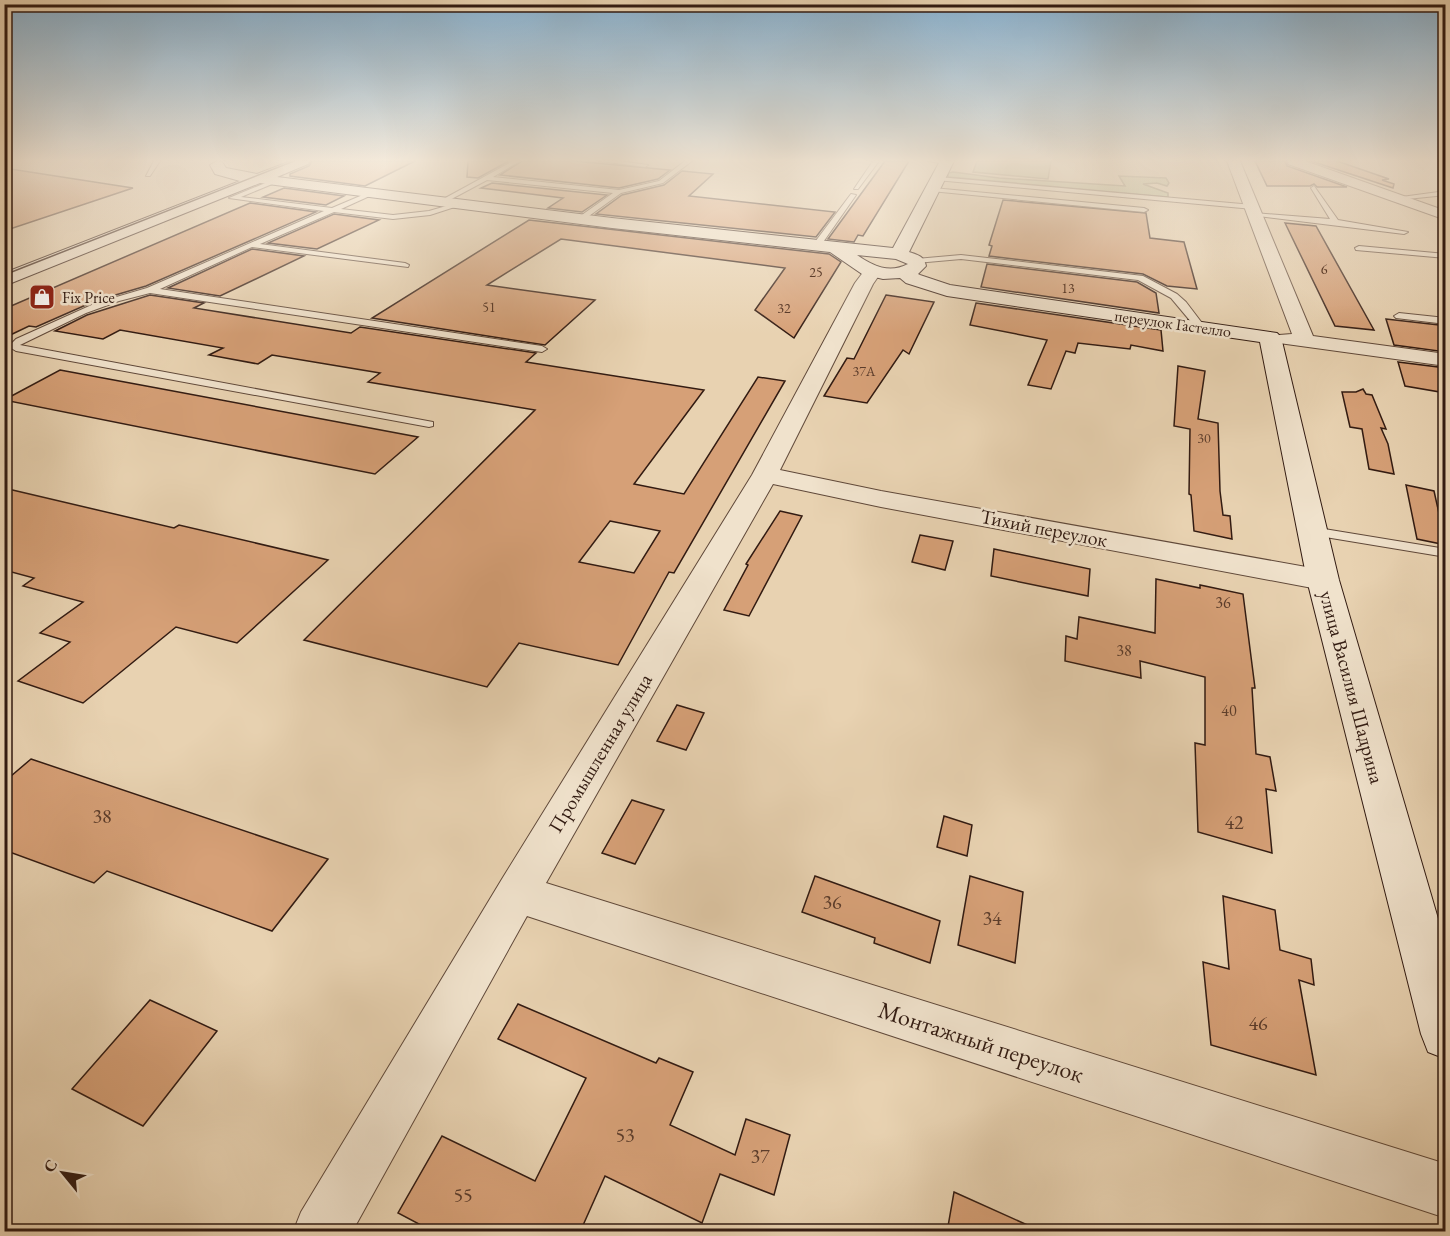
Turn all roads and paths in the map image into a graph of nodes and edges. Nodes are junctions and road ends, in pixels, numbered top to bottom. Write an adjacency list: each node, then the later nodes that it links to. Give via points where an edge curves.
1 (120, 219): 19 (street)
2 (158, 219): 20 (street)
3 (312, 219): 12 (lane)
4 (582, 219): 13 (street, переулок Гастелло)
5 (836, 219): 13 (lane)
6 (916, 219): 17 (street, Промышленная улица)
7 (1257, 219): 26 (street)
8 (1311, 219): 10 (lane)
9 (1333, 219): 10 (lane)
10 (1335, 222): 11 (lane)
11 (1404, 232)
12 (251, 244): 18 (lane); 21 (lane)
13 (816, 246): 14 (street, переулок Гастелло)
14 (836, 248): 17 (street, переулок Гастелло); 17 (street)
15 (1359, 248): 16 (lane)
16 (1446, 256)
17 (889, 264): 24 (street, переулок Гастелло, via 913,279 947,291); 24 (lane, via 961,257 1130,275 1174,296); 30 (street, Промышленная улица, via 864,283)
18 (405, 265)
19 (4, 267)
20 (4, 280)
21 (150, 290): 27 (lane); 29 (lane, via 98,303 19,341 16,348)
22 (1399, 316): 23 (lane)
23 (1446, 321)
24 (1200, 327): 25 (street, переулок Гастелло)
25 (1270, 337): 26 (street, переулок Гастелло); 31 (street, улица Василия Шадрина)
26 (1305, 342): 28 (street, переулок Гастелло)
27 (542, 349)
28 (1446, 360)
29 (429, 424)
30 (765, 475): 33 (street, Тихий переулок); 34 (street, Промышленная улица)
31 (1312, 531): 32 (lane); 33 (street, улица Василия Шадрина)
32 (1446, 553)
33 (1323, 580): 35 (street, улица Василия Шадрина)
34 (517, 893): 36 (street, Монтажный переулок); 37 (street, Промышленная улица)
35 (1446, 1034)
36 (1446, 1191)
37 (321, 1232)

